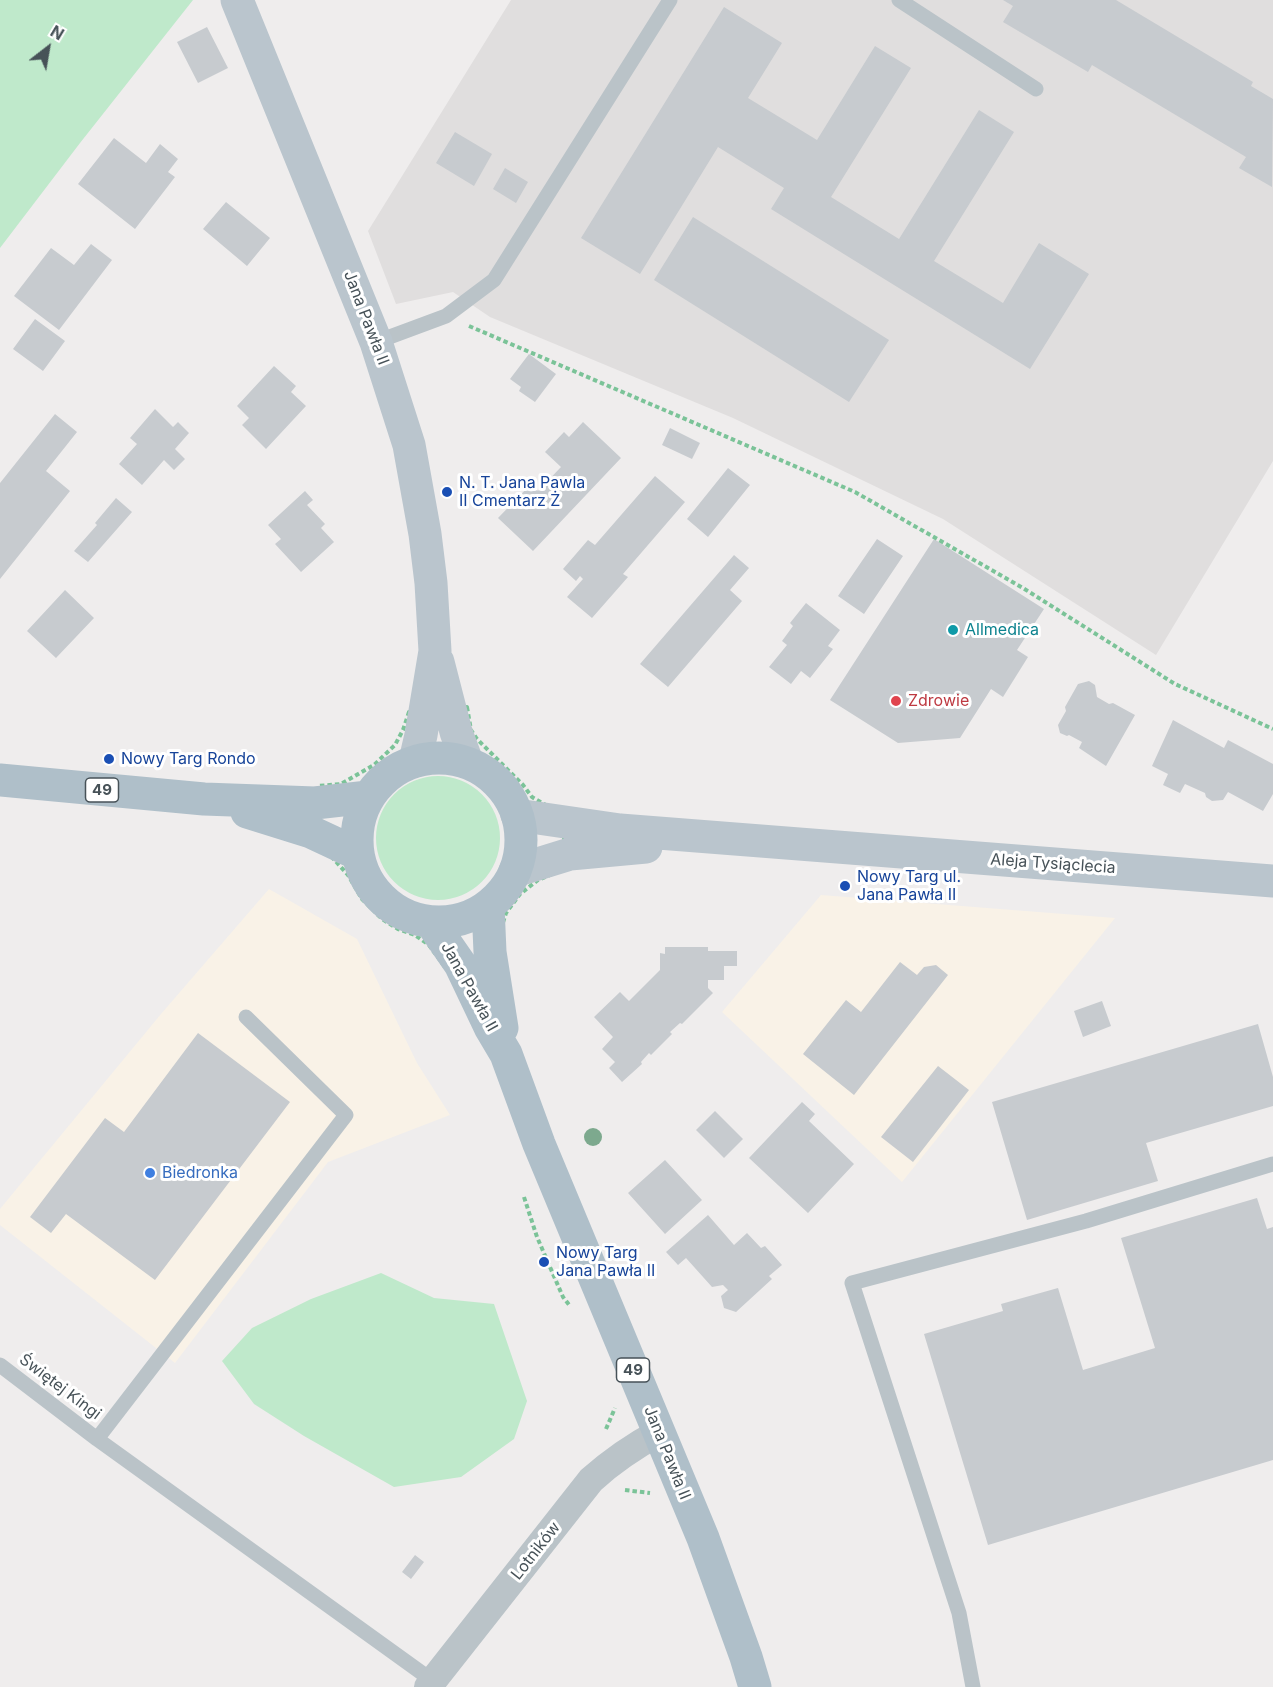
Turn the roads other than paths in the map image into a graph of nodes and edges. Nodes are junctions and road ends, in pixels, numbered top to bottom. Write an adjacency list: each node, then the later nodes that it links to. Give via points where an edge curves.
1 (237, 0): 5 (street, Jana Pawła II)
2 (670, 0): 5 (lane, via 494,280 446,316)
3 (899, 0): 4 (lane)
4 (1036, 89)
5 (376, 342): 6 (street, Jana Pawła II, via 409,445 426,534)
6 (438, 712): 7 (street, Jana Pawła II, via 421,735); 8 (street, Jana Pawła II, via 456,732)
7 (415, 761): 8 (main road, via 441,757); 10 (main road, via 383,778)
8 (467, 762): 11 (main road, via 493,777)
9 (0, 780): 12 (main road, 49, via 204,799)
10 (368, 797): 12 (main road, 49); 14 (main road, via 358,825)
11 (517, 814): 13 (street, Aleja Tysiąclecia, via 620,830); 15 (main road, via 521,849)
12 (313, 817): 14 (main road, 49)
13 (725, 839): 15 (street, Aleja Tysiąclecia, via 570,854); 16 (street, Aleja Tysiąclecia)
14 (358, 854): 18 (main road, via 366,879 383,900 405,915)
15 (515, 870): 17 (main road, via 504,890)
16 (1273, 881)
17 (488, 906): 18 (main road, via 466,918); 20 (main road, Jana Pawła II / 49, via 490,952)
18 (431, 922): 20 (main road, Jana Pawła II / 49, via 460,964)
19 (246, 1017): 24 (lane, via 346,1115)
20 (506, 1054): 23 (main road, Jana Pawła II / 49, via 556,1187)
21 (1273, 1164): 27 (lane, via 1086,1221 852,1283 959,1613)
22 (0, 1365): 24 (lane, Świętej Kingi)
23 (660, 1432): 25 (street, Lotników, via 632,1447 591,1480); 26 (main road, Jana Pawła II / 49, via 703,1538)
24 (97, 1439): 25 (lane, Świętej Kingi)
25 (430, 1684)
26 (755, 1687)
27 (973, 1687)

